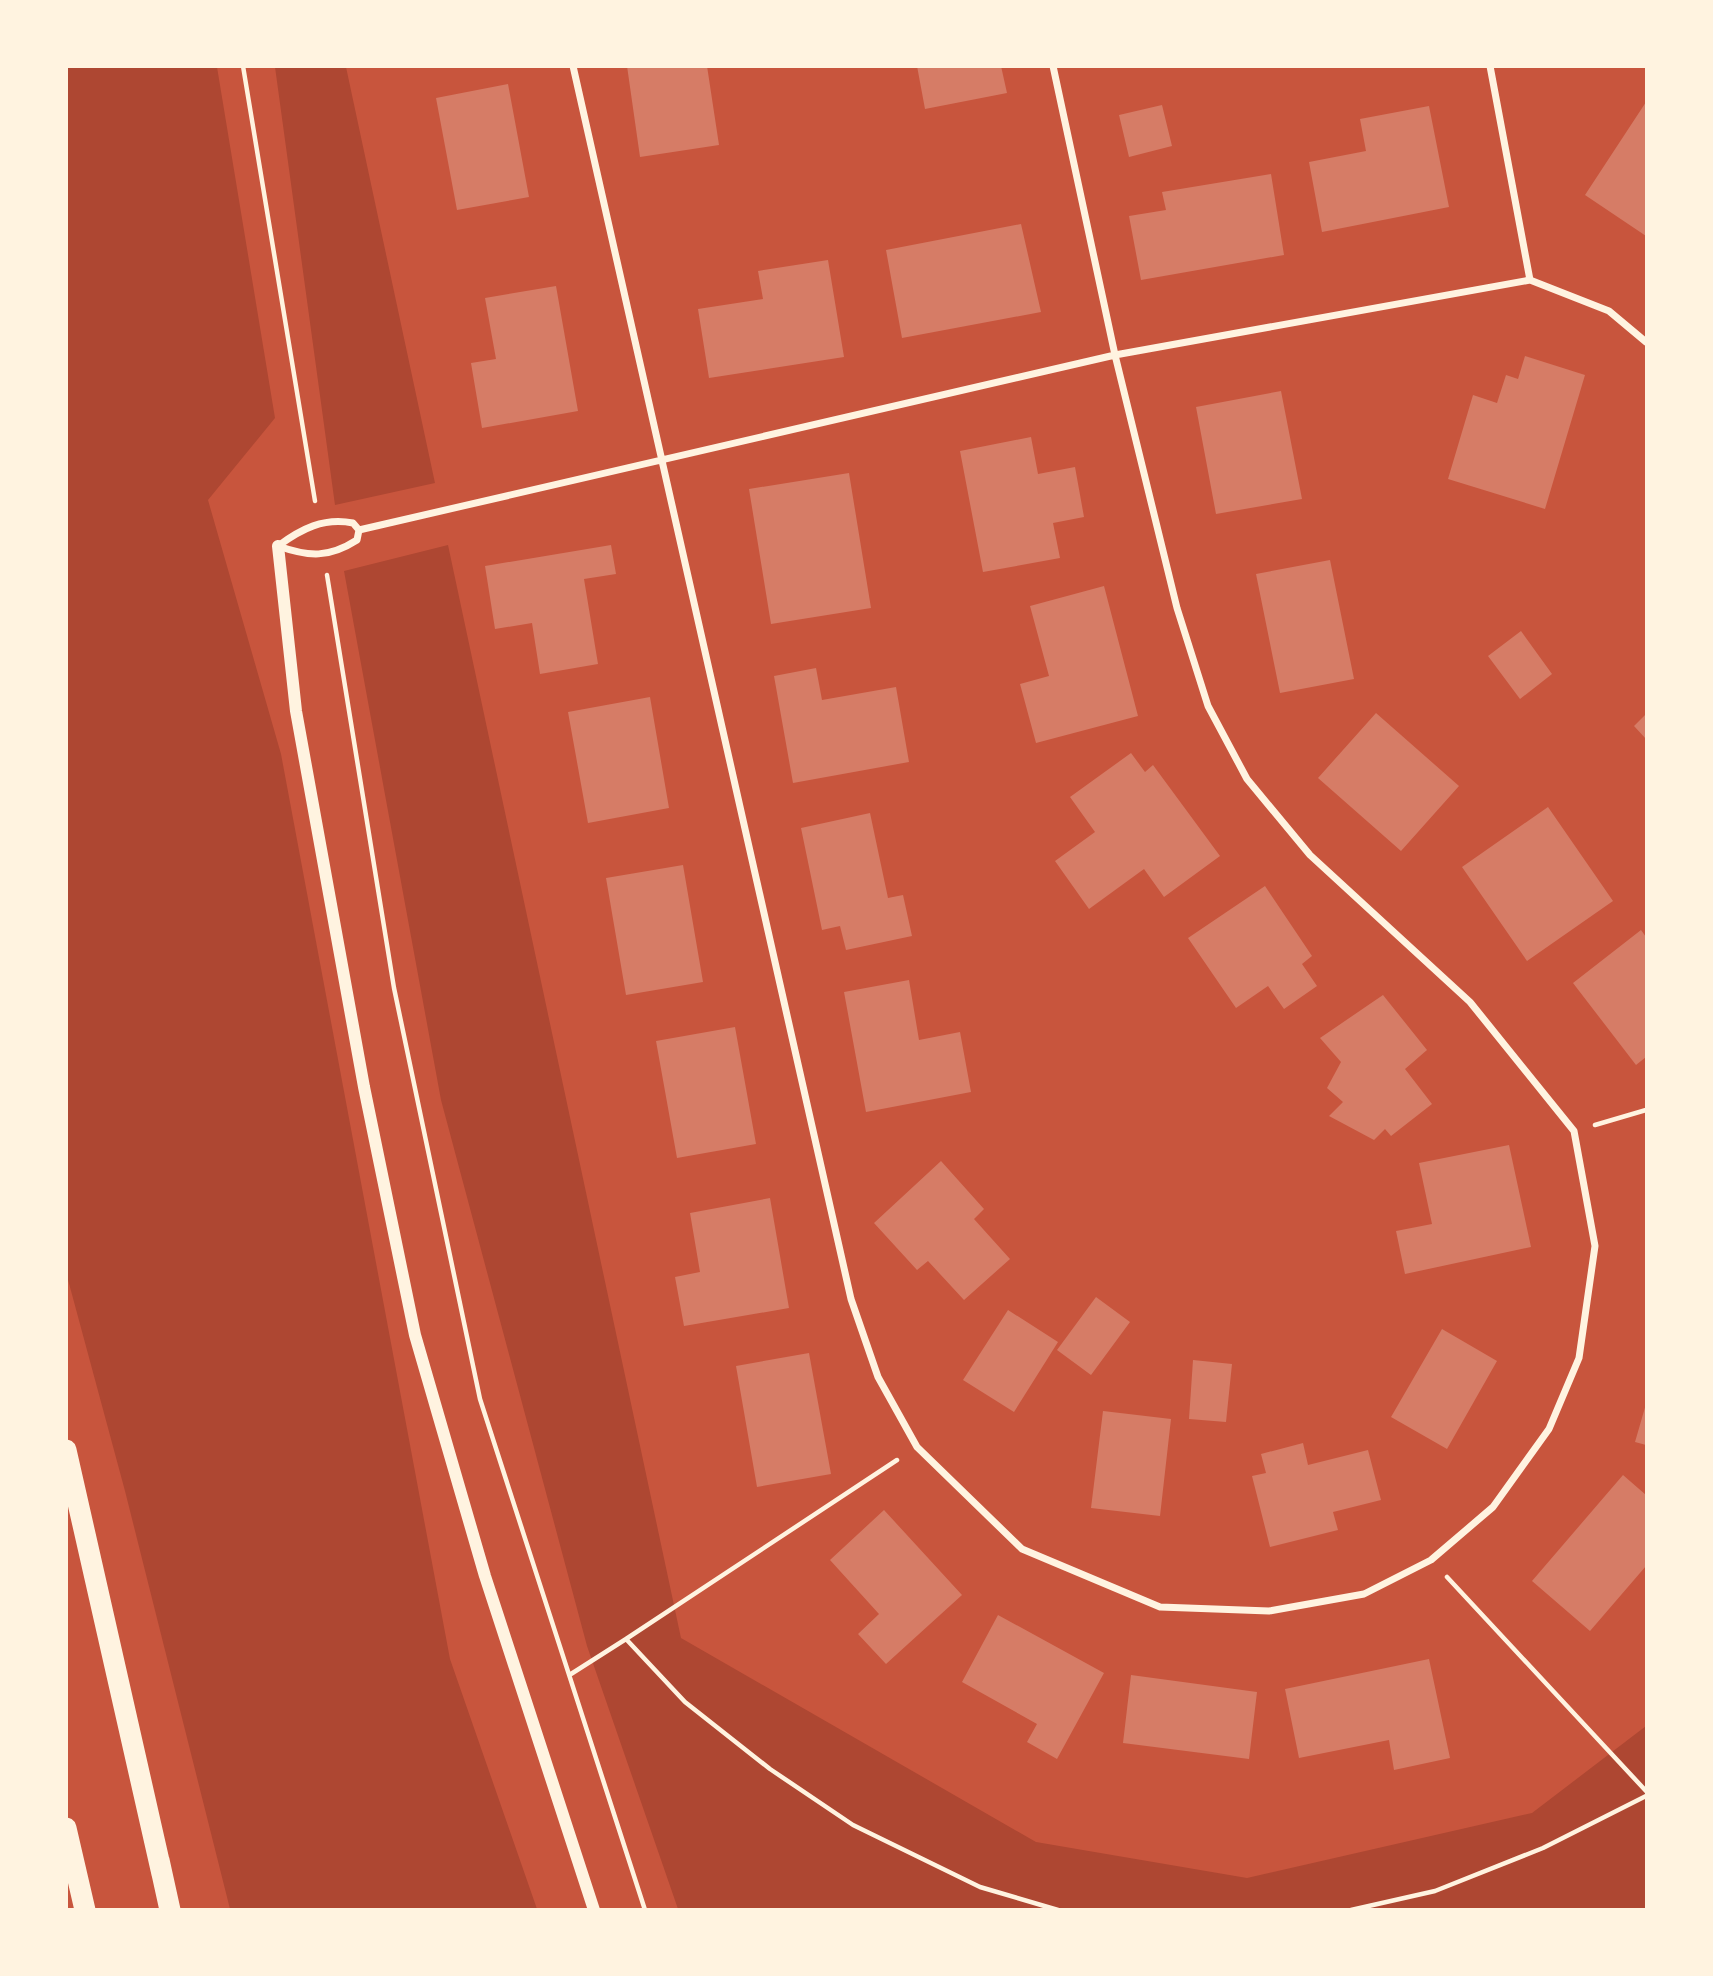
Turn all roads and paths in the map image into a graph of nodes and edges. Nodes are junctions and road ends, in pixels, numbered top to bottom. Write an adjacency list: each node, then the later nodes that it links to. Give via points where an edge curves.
1 (243, 66): 9 (path)
2 (573, 66): 8 (street)
3 (1053, 66): 7 (street)
4 (1490, 66): 5 (street)
5 (1530, 280): 6 (street, via 1609,311); 7 (street)
6 (1647, 342)
7 (1115, 355): 8 (street); 14 (street, via 1177,608 1200,682 1247,779 1310,855 1470,1002)
8 (662, 460): 10 (street); 15 (street, via 851,1299 878,1377)
9 (319, 523): 10 (street, via 341,520); 11 (street)
10 (359, 530): 12 (street, via 357,540)
11 (278, 546): 12 (street); 26 (street, via 298,724 415,1335 485,1576)
12 (324, 556): 20 (path, via 394,988 480,1399)
13 (1647, 1110): 14 (path)
14 (1574, 1130): 18 (street, via 1595,1246 1579,1358 1549,1429 1493,1507)
15 (917, 1447): 18 (street, via 1022,1549 1160,1607 1269,1611 1364,1594); 19 (path)
16 (66, 1450): 23 (highway)
17 (66, 1500): 23 (highway)
18 (1431, 1560): 21 (path)
19 (626, 1639): 20 (path); 28 (path, via 685,1702 770,1769 853,1825 981,1886)
20 (571, 1674): 27 (path)
21 (1647, 1793): 29 (path, via 1543,1848 1435,1891)
22 (66, 1828): 24 (highway)
23 (162, 1874): 25 (highway)
24 (85, 1909)
25 (170, 1909)
26 (594, 1909)
27 (645, 1909)
28 (1058, 1909)
29 (1351, 1909)

